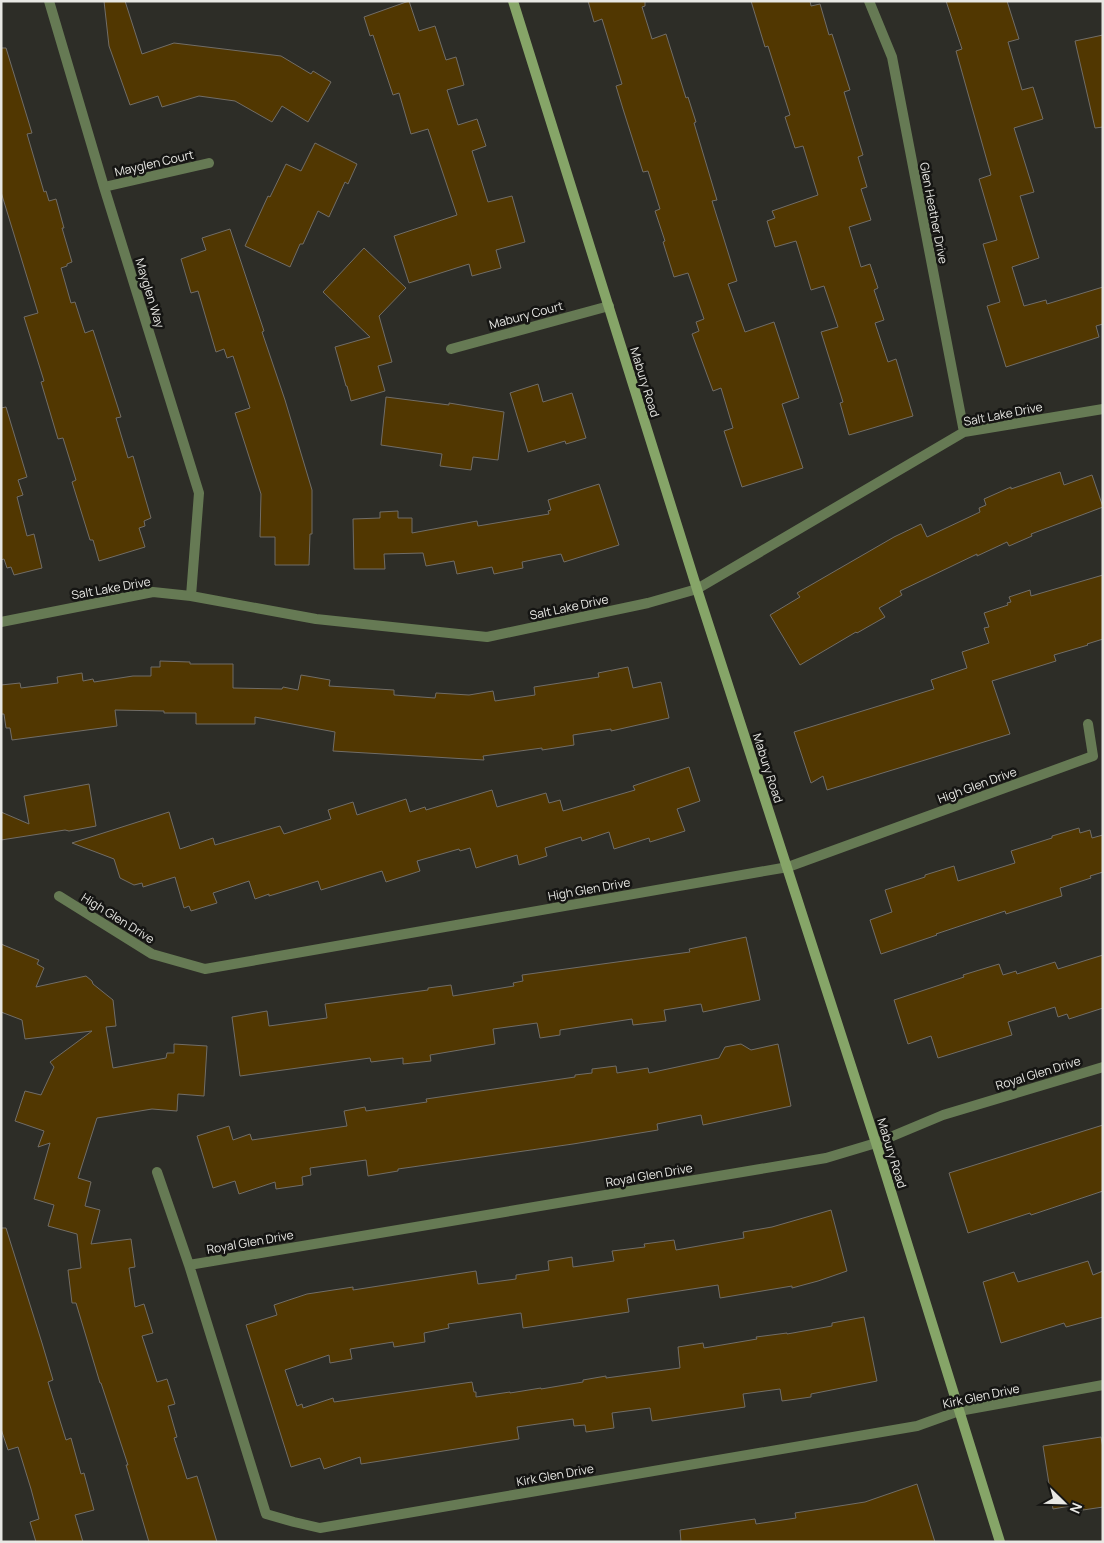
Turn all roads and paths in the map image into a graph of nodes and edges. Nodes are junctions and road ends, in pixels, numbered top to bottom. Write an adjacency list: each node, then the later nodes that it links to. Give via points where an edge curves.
1 (49, 1): 5 (street, Mayglen Way)
2 (513, 1): 6 (main road, Mabury Road)
3 (869, 1): 9 (street, Glen Heather Drive, via 892,57)
4 (209, 163): 5 (street, Mayglen Court)
5 (104, 187): 11 (street, Mayglen Way, via 199,493)
6 (609, 306): 7 (street, Mabury Court); 10 (main road, Mabury Road)
7 (451, 348)
8 (1103, 409): 9 (street, Salt Lake Drive)
9 (964, 432): 10 (street, Salt Lake Drive)
10 (697, 590): 11 (street, Salt Lake Drive, via 487,637 316,619); 14 (main road, Mabury Road)
11 (191, 596): 12 (street, Salt Lake Drive, via 153,592)
12 (1, 622)
13 (1088, 724): 14 (street, High Glen Drive, via 1093,756)
14 (788, 867): 15 (street, High Glen Drive, via 205,969 152,954); 17 (main road, Mabury Road)
15 (59, 896)
16 (1103, 1067): 17 (street, Royal Glen Drive, via 943,1115)
17 (876, 1143): 19 (street, Royal Glen Drive, via 826,1158); 21 (main road, Mabury Road)
18 (158, 1172): 19 (street)
19 (189, 1265): 21 (street, Kirk Glen Drive, via 266,1514 320,1528 917,1426)
20 (1103, 1385): 21 (street, Kirk Glen Drive)
21 (959, 1411): 22 (main road, Mabury Road)
22 (1000, 1542)

